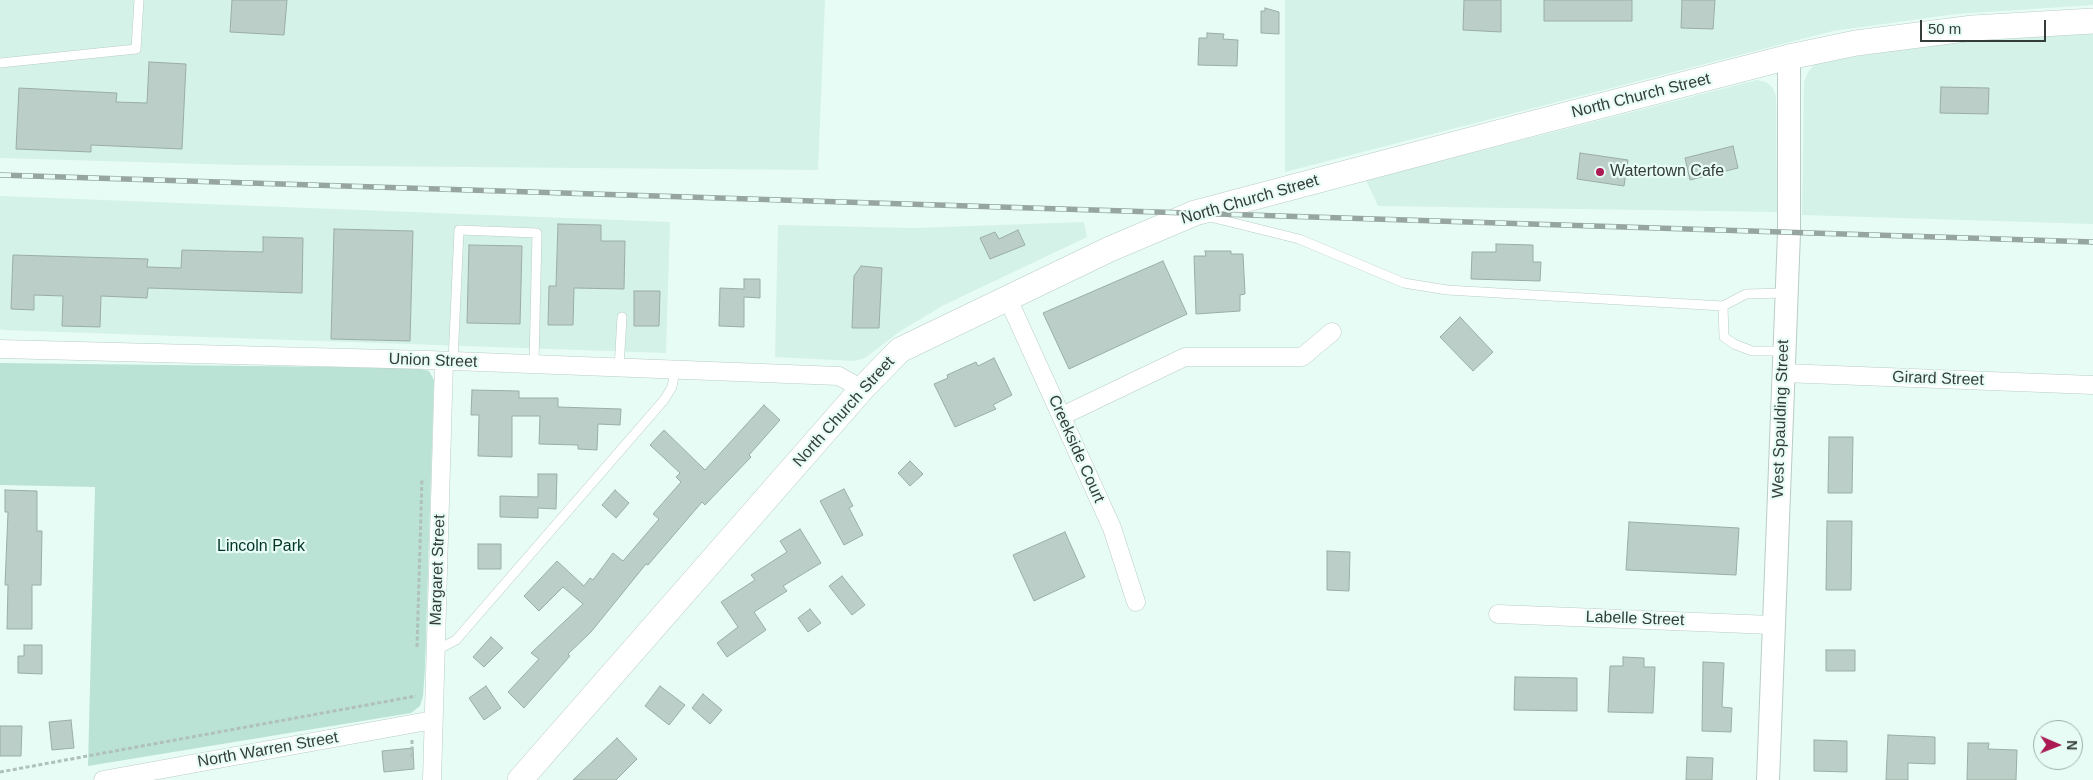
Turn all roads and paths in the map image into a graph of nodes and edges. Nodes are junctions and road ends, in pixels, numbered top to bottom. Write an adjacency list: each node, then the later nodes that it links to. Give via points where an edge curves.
1 (139, 0): 4 (lane, via 136,49)
2 (2093, 21): 3 (main road, North Church Street, via 1908,35)
3 (1789, 57): 5 (main road, North Church Street); 6 (street, West Spaulding Street)
4 (0, 63)
5 (1195, 213): 7 (main road, North Church Street); 8 (lane, via 1298,240 1404,283 1447,290)
6 (1786, 293): 8 (lane, via 1746,294); 12 (street, West Spaulding Street)
7 (1008, 298): 19 (main road, North Church Street, via 900,350); 20 (street, Creekside Court)
8 (1723, 306): 12 (lane, via 1724,337 1752,351)
9 (622, 317): 15 (lane)
10 (1332, 332): 20 (street, via 1302,357 1186,357)
11 (0, 349): 13 (street, Union Street)
12 (1784, 351): 17 (street, West Spaulding Street)
13 (449, 361): 14 (street, Union Street); 14 (lane, via 458,230 537,233); 24 (street, Margaret Street)
14 (534, 364): 15 (street, Union Street)
15 (619, 368): 16 (street, Union Street)
16 (675, 370): 19 (street, Union Street, via 839,376); 24 (lane, via 672,388 664,400 456,640)
17 (1783, 373): 18 (street, Girard Street); 23 (street, West Spaulding Street)
18 (2093, 385)
19 (862, 389): 30 (main road, North Church Street)
20 (1062, 416): 21 (street, Creekside Court, via 1112,528)
21 (1136, 602)
22 (1498, 614): 23 (street, Labelle Street)
23 (1772, 625): 31 (street, West Spaulding Street)
24 (435, 652): 26 (street, Margaret Street)
25 (416, 696): 27 (path)
26 (433, 720): 28 (street, North Warren Street); 29 (street, Margaret Street)
27 (0, 772)
28 (104, 780)
29 (432, 780)
30 (520, 780)
31 (1768, 780)

